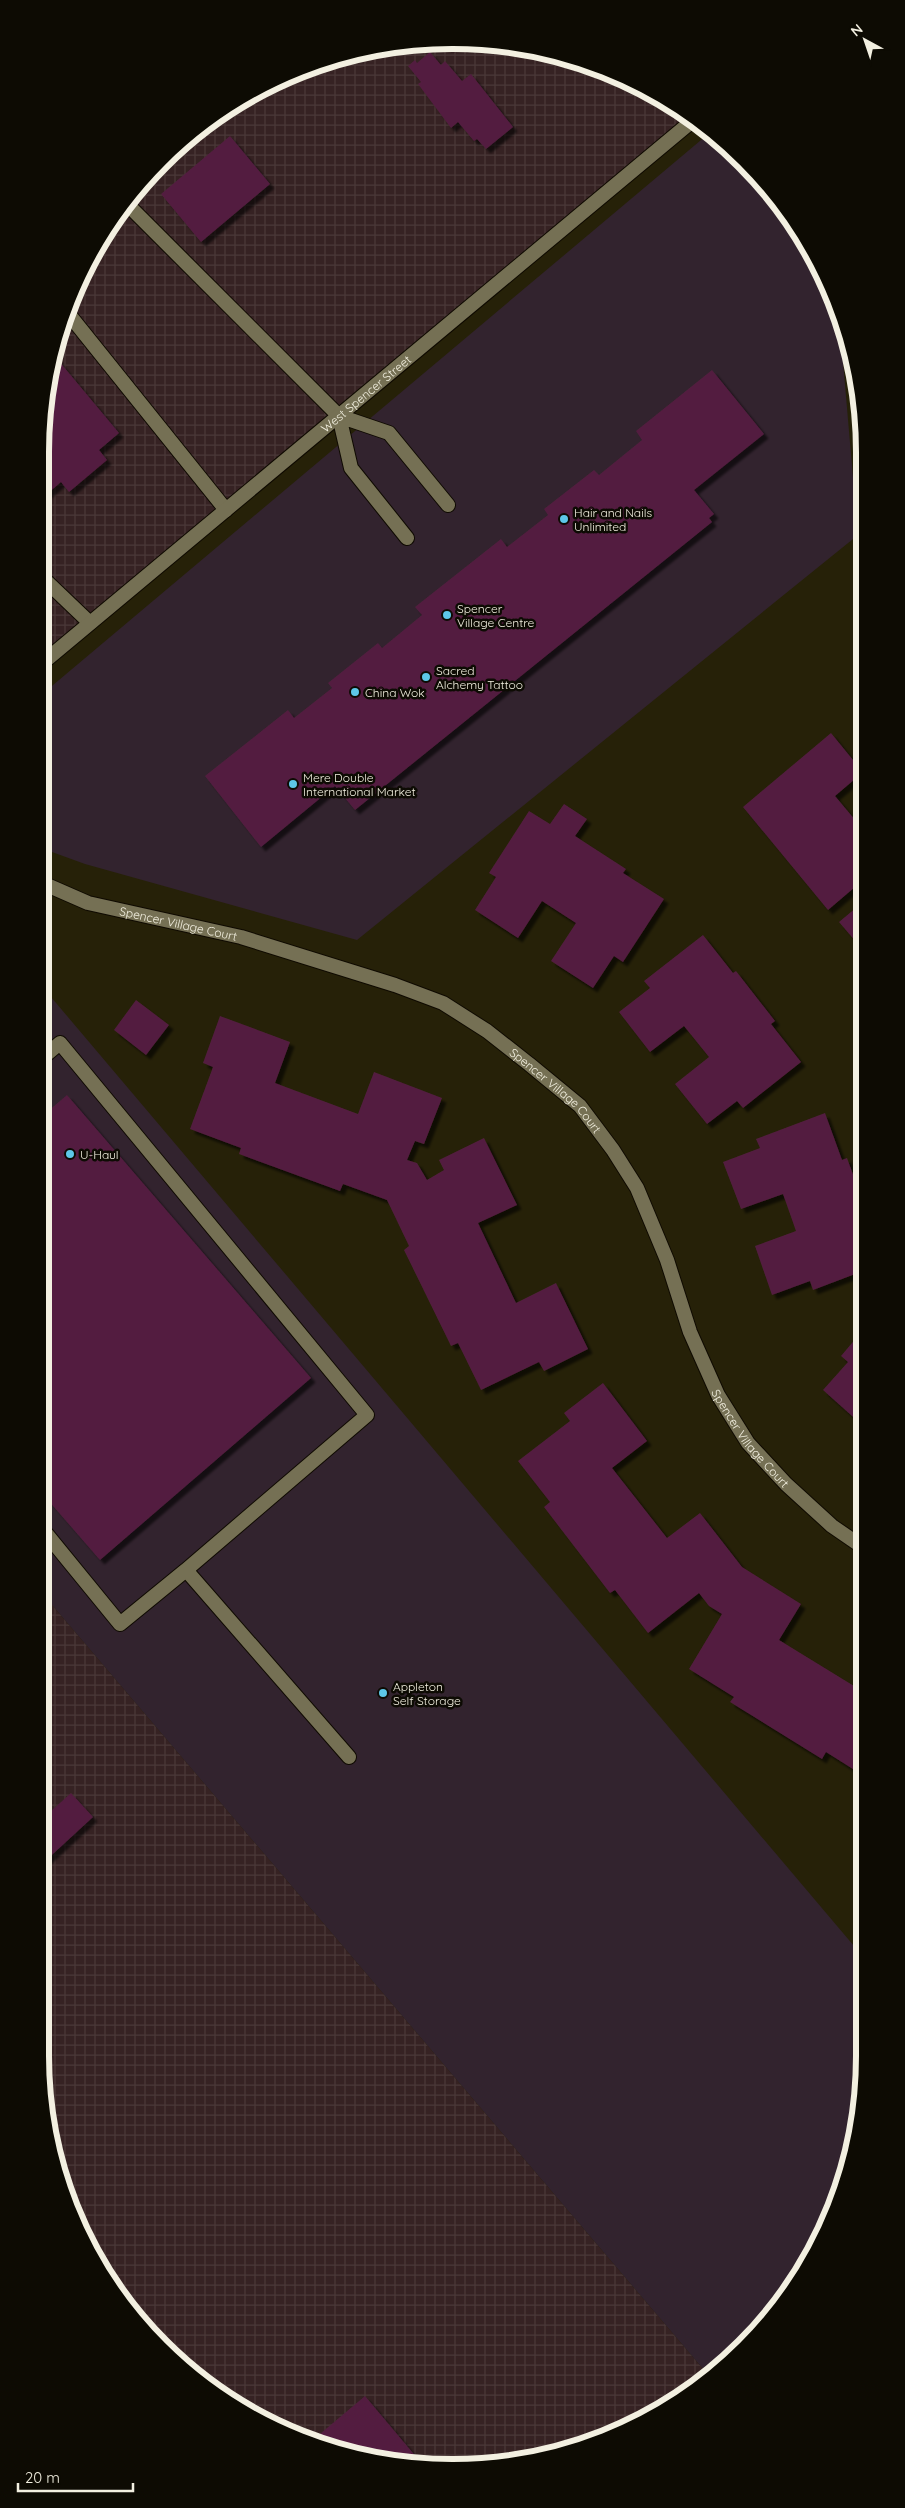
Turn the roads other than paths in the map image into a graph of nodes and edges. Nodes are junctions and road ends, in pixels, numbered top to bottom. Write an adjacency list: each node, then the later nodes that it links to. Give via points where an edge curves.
1 (688, 125): 4 (street, West Spencer Street)
2 (131, 208): 4 (street)
3 (72, 318): 6 (street)
4 (339, 416): 5 (street, via 389,433); 6 (street, West Spencer Street); 7 (street, via 351,468)
5 (448, 505)
6 (226, 510): 9 (street, West Spencer Street)
7 (407, 538)
8 (49, 584): 9 (street)
9 (90, 623): 10 (street, West Spencer Street)
10 (49, 657)
11 (49, 886): 14 (street, Spencer Village Court, via 88,903 241,937 395,985 442,1003 488,1031 529,1064 580,1106 637,1188 667,1260 690,1332 718,1396 748,1443 792,1490)
12 (49, 1052): 15 (street, via 60,1043 367,1415)
13 (49, 1537): 15 (street, via 120,1624)
14 (856, 1542)
15 (186, 1570): 16 (street)
16 (350, 1757)

